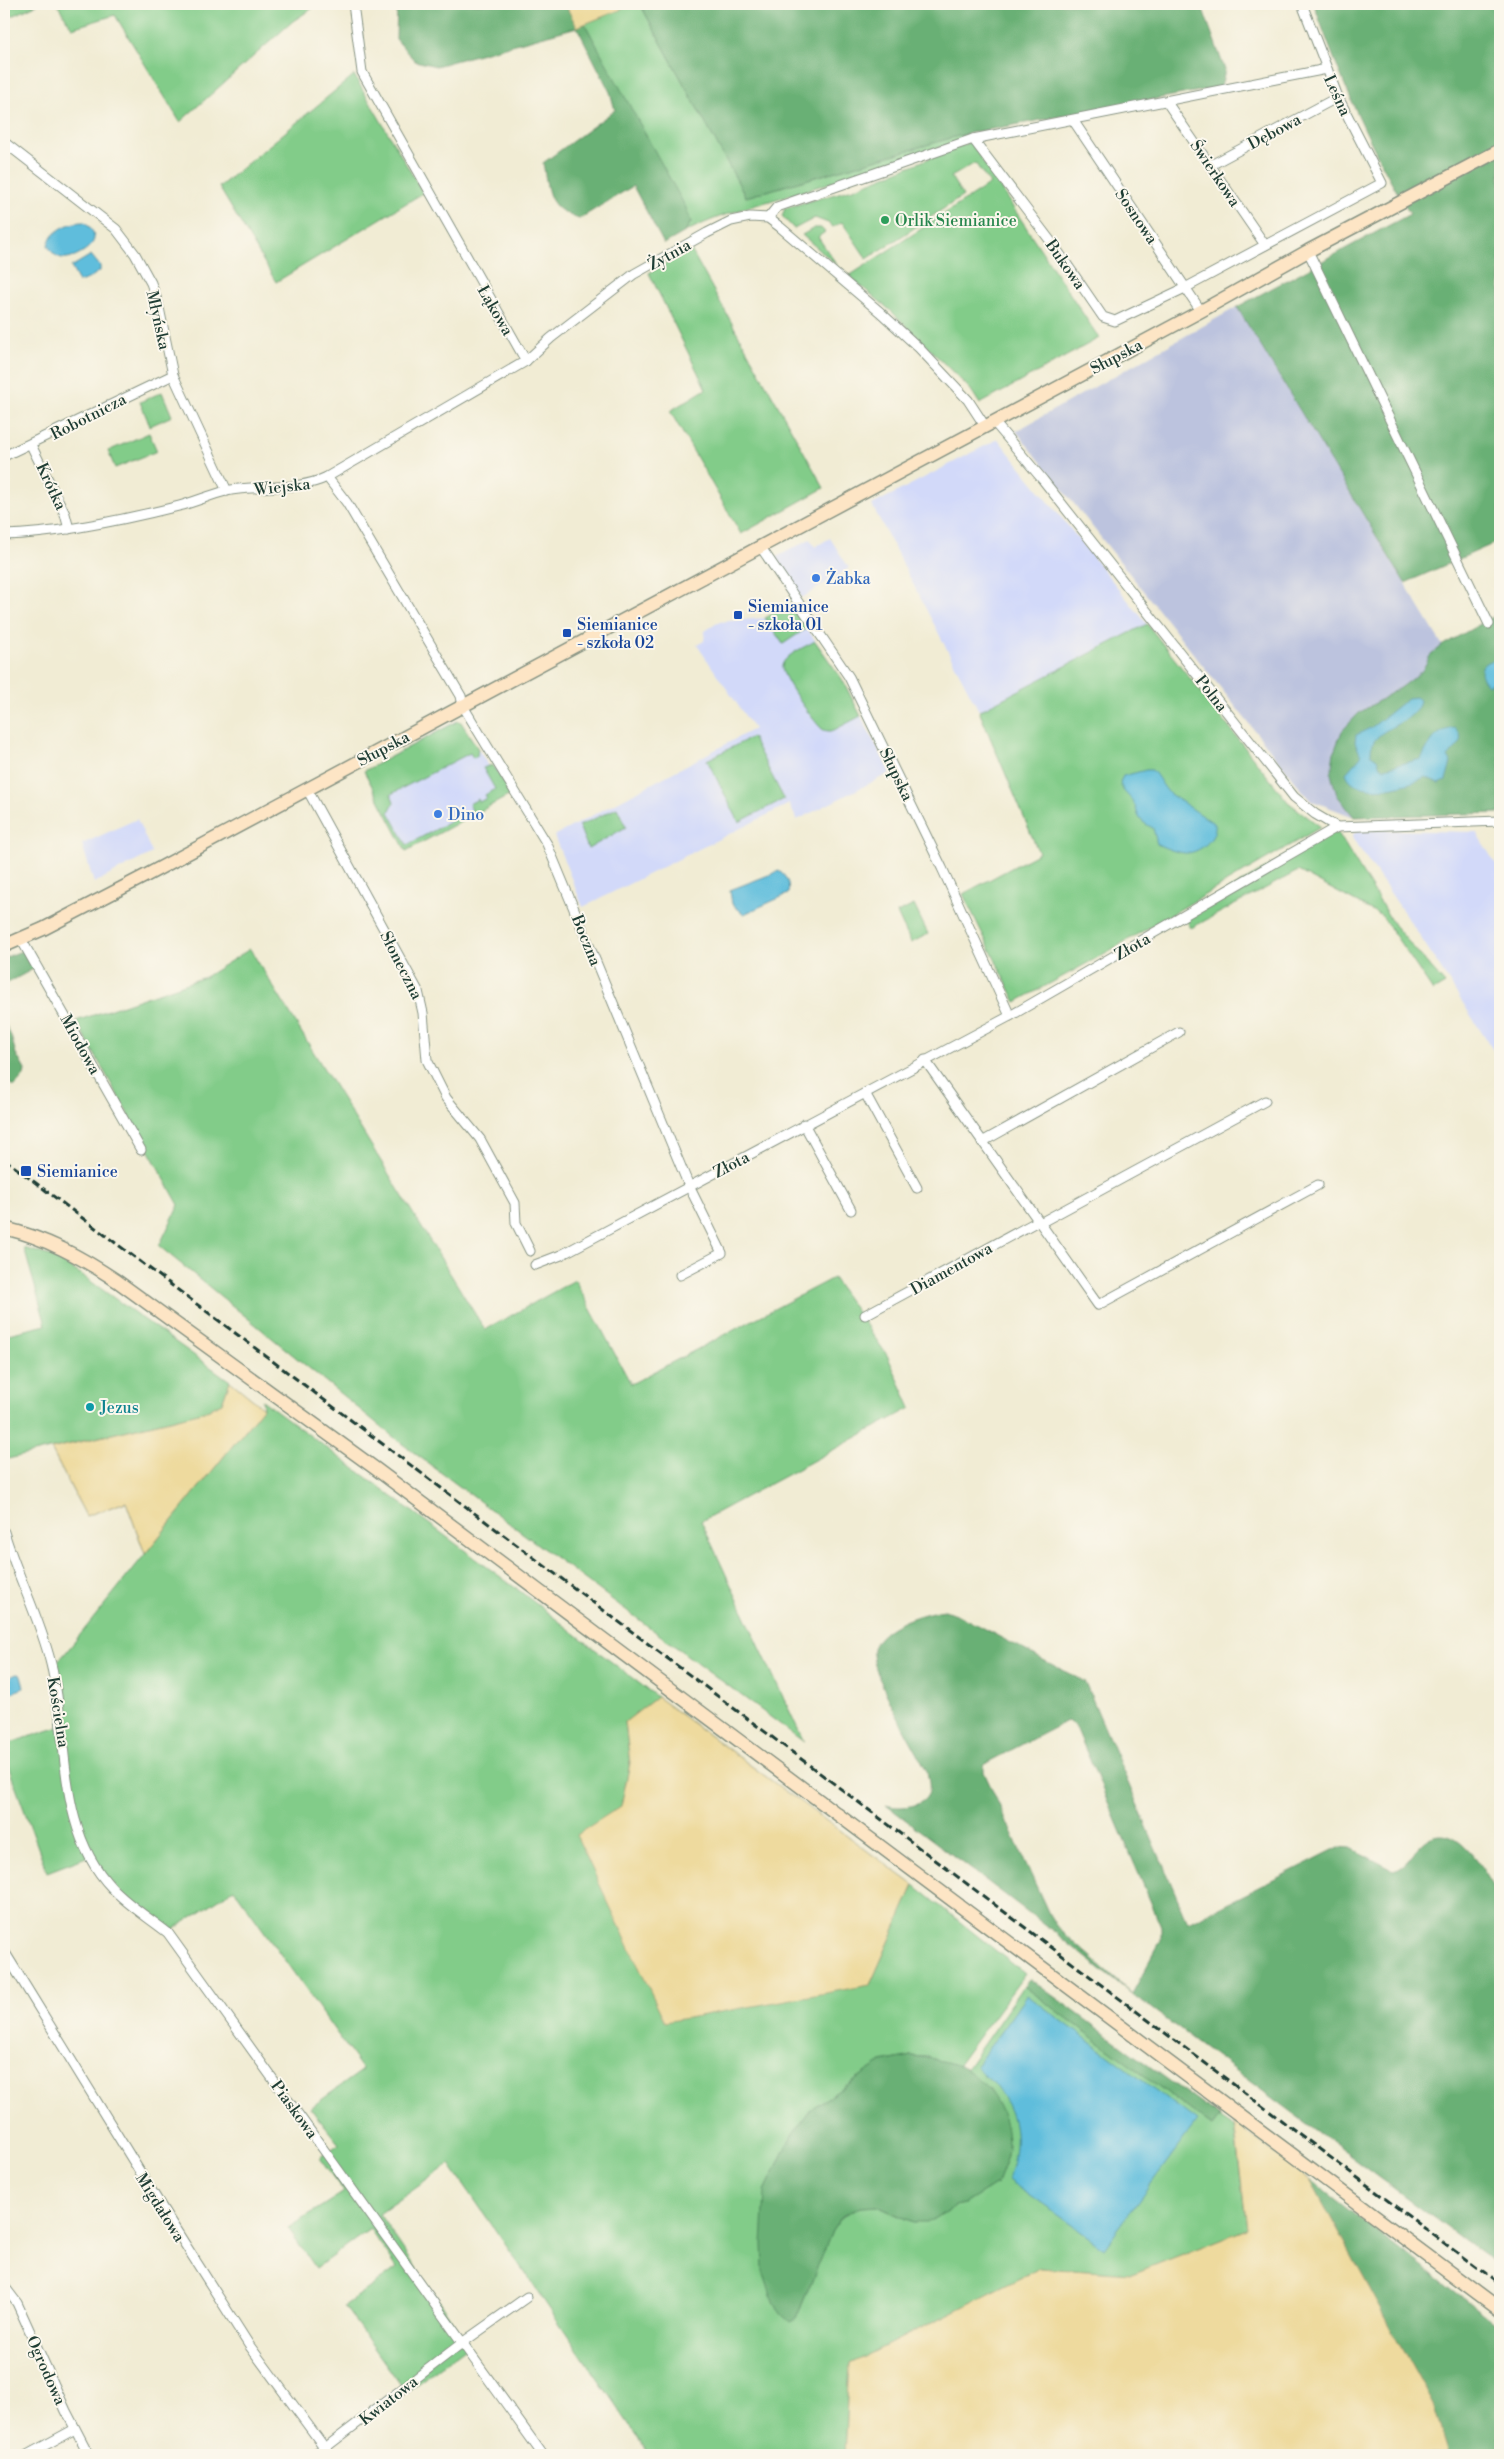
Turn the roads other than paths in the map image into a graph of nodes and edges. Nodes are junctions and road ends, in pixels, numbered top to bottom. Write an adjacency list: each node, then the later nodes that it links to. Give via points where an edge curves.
1 (353, 4): 16 (street, Łąkowa, via 362,72)
2 (1302, 4): 3 (street, Leśna)
3 (1326, 69): 4 (street, Leśna); 5 (street)
4 (1338, 97): 10 (street, Dębowa); 12 (street, Leśna, via 1382,183)
5 (1166, 101): 6 (street); 10 (street, Świerkowa)
6 (1073, 120): 7 (street); 14 (street, Sosnowa)
7 (973, 139): 11 (street, via 777,207); 14 (street, Bukowa, via 1055,247 1103,317 1115,322)
8 (4, 142): 17 (street, Młyńska, via 126,240 144,269 158,303)
9 (1500, 150): 13 (street, Słupska)
10 (1211, 165): 12 (street, Świerkowa)
11 (768, 218): 16 (street, Żytnia, via 731,221 654,262 608,293); 18 (street, via 919,348)
12 (1265, 245): 14 (street)
13 (1308, 251): 15 (street, Słupska); 26 (street)
14 (1185, 288): 15 (street, Sosnowa)
15 (1201, 311): 18 (street, Słupska)
16 (526, 362): 21 (street, Żytnia)
17 (173, 375): 19 (street, Robotnicza); 22 (street, Młyńska)
18 (990, 424): 25 (street, Słupska); 30 (street, Polna, via 1044,480 1294,797)
19 (31, 445): 20 (street, Robotnicza); 23 (street, Krótka, via 65,514)
20 (4, 456)
21 (327, 477): 22 (street, Wiejska, via 298,486); 27 (street, Wiejska, via 346,501 461,696)
22 (227, 491): 23 (street, Wiejska, via 180,506)
23 (69, 529): 24 (street, Wiejska)
24 (4, 535)
25 (760, 546): 27 (street, Słupska); 33 (street, Słupska, via 850,677)
26 (1490, 624)
27 (463, 706): 28 (street, Słupska); 42 (street, Boczna, via 547,844)
28 (307, 789): 31 (street, Słupska); 47 (street, Słoneczna, via 418,991 427,1060 446,1098 480,1139 515,1203 516,1223)
29 (1500, 821): 30 (street)
30 (1337, 827): 33 (street, Złota)
31 (21, 939): 32 (street, Słupska); 40 (street, Miodowa)
32 (4, 946)
33 (1010, 1016): 35 (street, Złota)
34 (1179, 1032): 39 (street)
35 (925, 1060): 36 (street, Złota); 39 (street)
36 (865, 1093): 38 (street, Złota); 43 (street)
37 (1264, 1101): 45 (street)
38 (804, 1124): 42 (street, Złota); 44 (street)
39 (982, 1142): 45 (street)
40 (141, 1150)
41 (1318, 1185): 45 (street, via 1098,1306)
42 (688, 1186): 48 (street, Złota, via 561,1255); 49 (street, Boczna, via 722,1253)
43 (917, 1188)
44 (851, 1210)
45 (1039, 1222): 50 (street, Diamentowa)
46 (4, 1228): 56 (street, via 52,1243 82,1258 133,1292 400,1487)
47 (530, 1251)
48 (535, 1265)
49 (680, 1275)
50 (864, 1315)
51 (4, 1536): 52 (street, Kościelna, via 33,1606 52,1665 71,1808 81,1842)
52 (113, 1889): 57 (street, Piaskowa, via 168,1933)
53 (4, 1951): 59 (street, Migdałowa, via 249,2344)
54 (4, 2286): 58 (street, Ogrodowa, via 17,2303)
55 (527, 2297): 57 (street)
56 (1500, 2310)
57 (462, 2343): 59 (street, Kwiatowa); 63 (street, Piaskowa)
58 (75, 2429): 60 (street); 61 (street, Ogrodowa)
59 (328, 2452): 62 (street, Kwiatowa)
60 (27, 2455)
61 (90, 2455)
62 (312, 2455)
63 (543, 2455)

